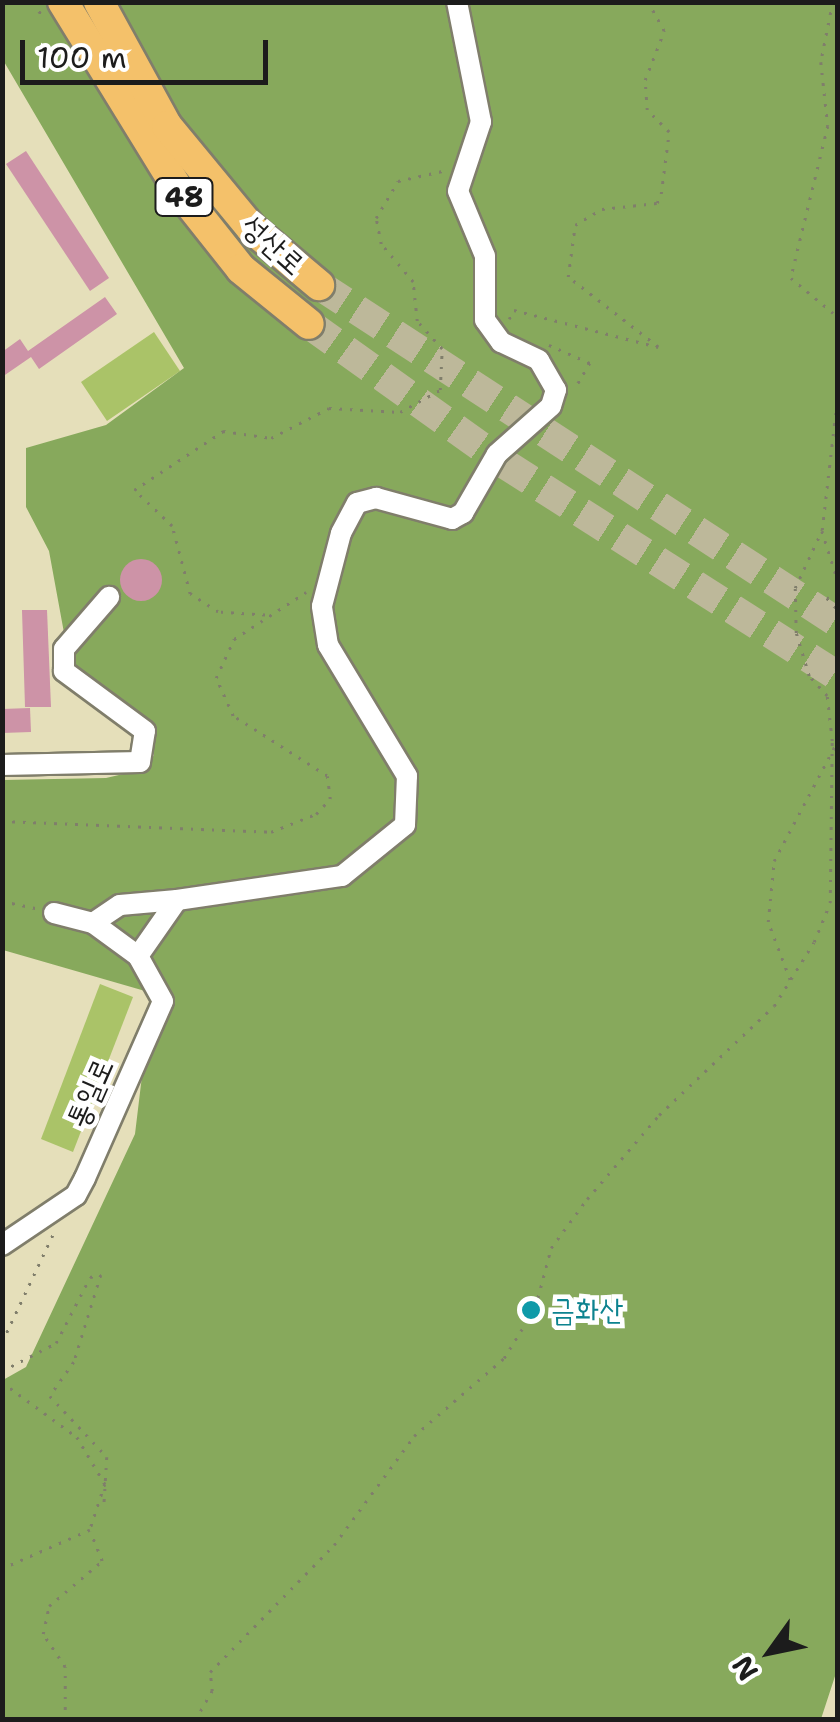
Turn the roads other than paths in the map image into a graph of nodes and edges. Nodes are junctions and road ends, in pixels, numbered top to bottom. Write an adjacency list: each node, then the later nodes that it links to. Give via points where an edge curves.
1 (46, 2): 6 (main road)
2 (63, 2): 6 (main road, 48)
3 (87, 2): 7 (main road, 48)
4 (100, 2): 7 (main road, 성산로 / 48)
5 (457, 2): 12 (street, via 481,122 458,191 486,256 485,320 547,369 551,406 497,454 452,519 388,496 357,503 328,578 328,645 407,776 406,824 342,876)
6 (88, 45): 9 (main road, 성산로 / 48, via 240,269)
7 (122, 54): 8 (main road, 성산로 / 48, via 209,179)
8 (319, 285)
9 (308, 324)
10 (110, 597): 11 (street, via 64,649 64,671 145,731 140,762)
11 (2, 764)
12 (177, 900): 14 (street, via 120,905); 15 (street)
13 (54, 913): 14 (street)
14 (93, 923): 15 (street)
15 (138, 956): 16 (street, 통일로, via 163,1001 85,1178 57,1208)
16 (2, 1245)

